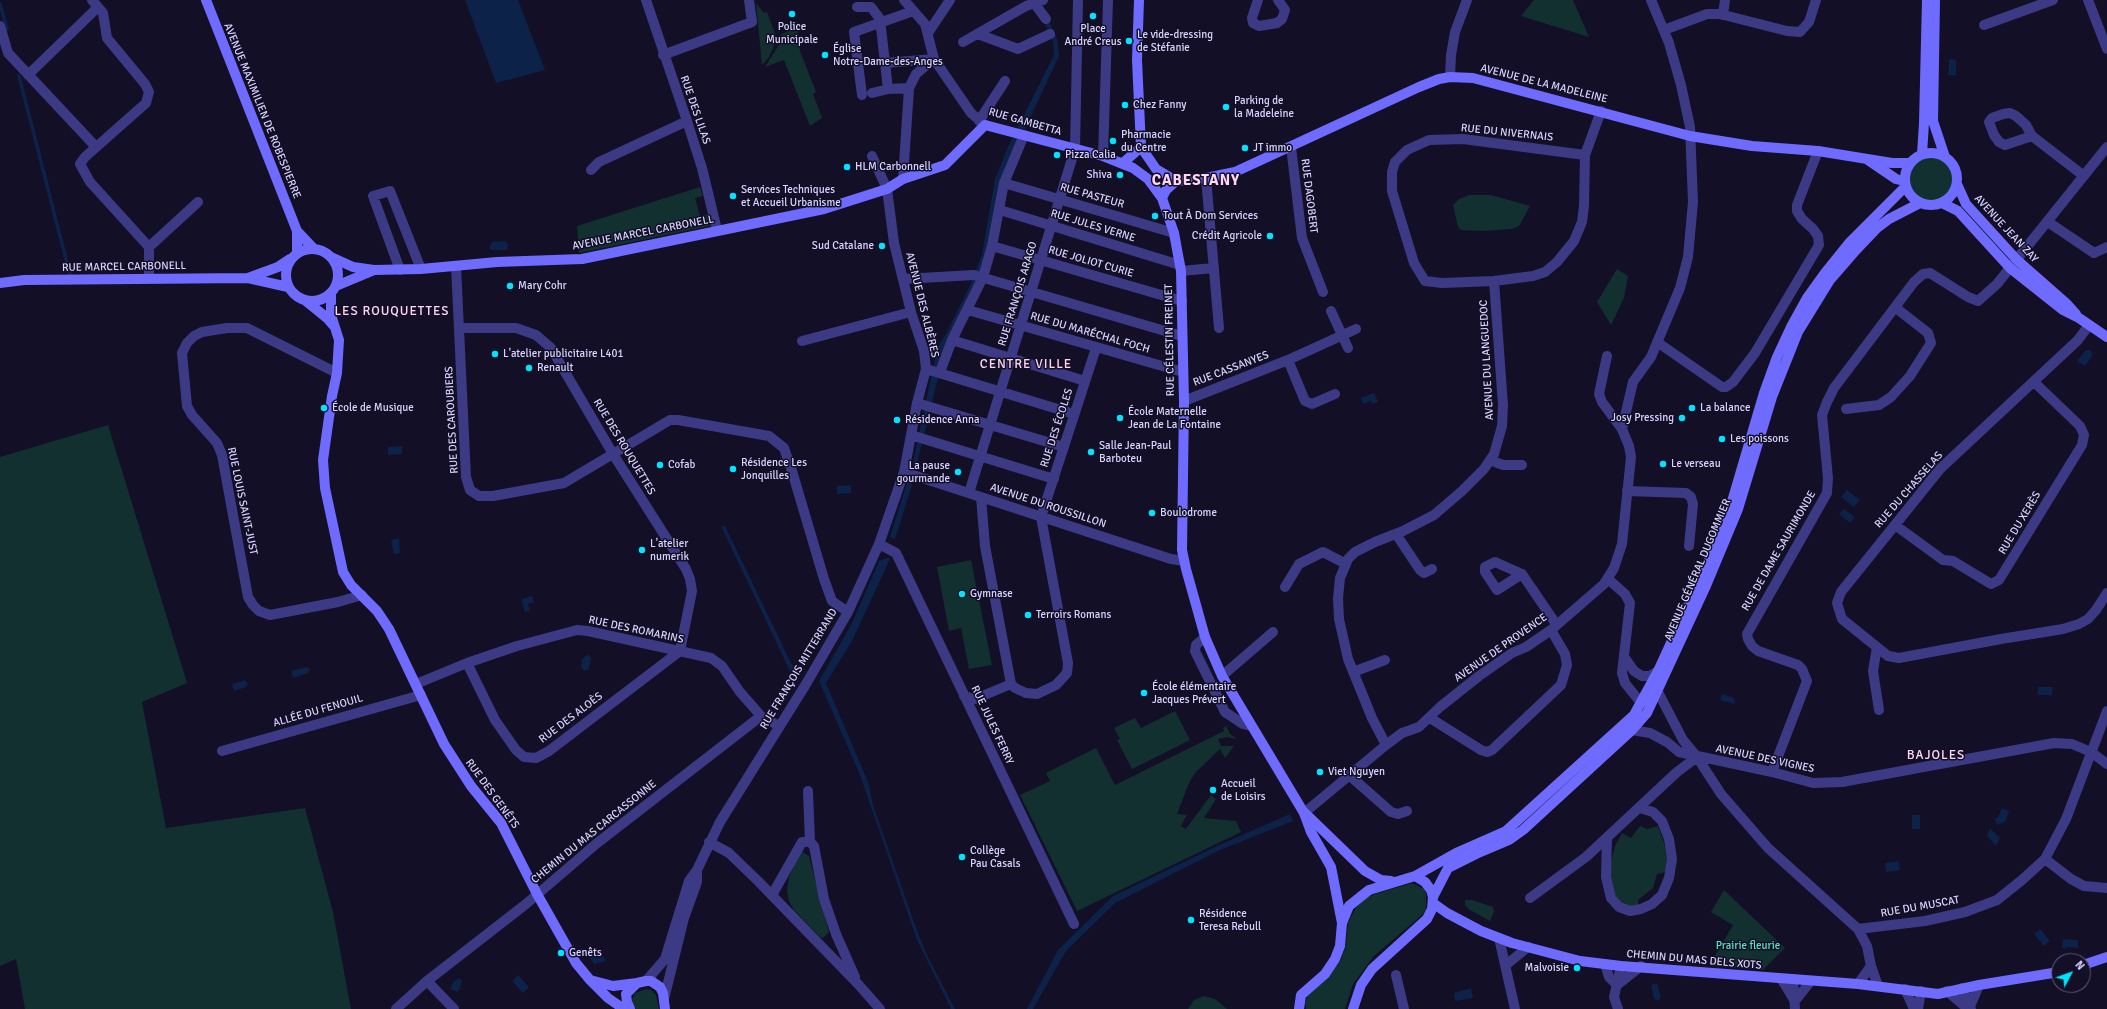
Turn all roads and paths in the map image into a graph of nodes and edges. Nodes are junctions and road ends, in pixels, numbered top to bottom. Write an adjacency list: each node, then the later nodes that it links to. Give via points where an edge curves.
1 (206, 0): 81 (street, AVENUE MAXIMILIEN DE ROBESPIERRE)
2 (646, 0): 34 (street, RUE DES LILAS)
3 (750, 0): 34 (street, via 752,22)
4 (904, 0): 22 (street)
5 (950, 0): 29 (street)
6 (1078, 0): 52 (street, RUE FRANÇOIS ARAGO)
7 (1108, 0): 57 (street)
8 (1139, 0): 49 (street, via 1137,60)
9 (1258, 0): 10 (street, via 1252,18 1253,23 1259,26 1277,23 1282,19 1285,10)
10 (1278, 0)
11 (1467, 0): 38 (street, via 1455,32)
12 (1651, 0): 28 (street)
13 (1725, 0): 23 (street)
14 (1816, 0): 23 (street, via 1809,22 1800,32)
15 (1927, 0): 54 (street)
16 (1935, 0): 58 (street, via 1933,121)
17 (2053, 0): 26 (street)
18 (2088, 0): 33 (street)
19 (1037, 1): 24 (street); 30 (street)
20 (95, 3): 37 (street); 48 (street, via 103,13 107,38 149,92 146,103)
21 (857, 7): 25 (street, via 871,7)
22 (916, 14): 25 (street); 29 (street, via 925,24)
23 (1722, 15): 28 (street, via 1707,14)
24 (1046, 19)
25 (881, 23): 36 (street); 41 (street, via 854,32 867,94)
26 (1984, 25)
27 (0, 26): 37 (street, via 8,53)
28 (1664, 30): 46 (street, via 1681,85)
29 (928, 33): 35 (street)
30 (978, 34): 31 (street, via 1018,49); 32 (street)
31 (1050, 34)
32 (963, 42)
33 (2107, 49)
34 (664, 55): 43 (street, RUE DES LILAS)
35 (934, 59): 36 (street); 40 (street, via 916,74); 44 (street, RUE GAMBETTA)
36 (885, 63): 41 (street)
37 (28, 75): 48 (street)
38 (1450, 77): 42 (street, AVENUE DE LA MADELEINE, via 1473,78); 50 (street, AVENUE DE LA MADELEINE, via 1419,87)
39 (1005, 81): 44 (street)
40 (909, 88): 41 (street); 66 (street)
41 (888, 89)
42 (1601, 111): 46 (street, AVENUE DE LA MADELEINE); 55 (street)
43 (687, 121): 62 (street, via 599,162); 80 (street, RUE DES LILAS)
44 (982, 123): 45 (street, RUE GAMBETTA); 66 (street, AVENUE MARCEL CARBONELL, via 945,166)
45 (1024, 136): 52 (street, RUE GAMBETTA); 68 (street)
46 (1690, 136): 53 (street, AVENUE DE LA MADELEINE, via 1752,146); 126 (street, via 1693,202 1688,257 1680,288)
47 (2032, 136): 64 (street)
48 (96, 147): 84 (street, via 80,164 83,170 90,182)
49 (1141, 147): 60 (street); 67 (street, via 1149,161 1162,174)
50 (1291, 147): 65 (street, AVENUE DE LA MADELEINE, via 1235,172); 107 (street, RUE DAGOBERT, via 1302,238)
51 (2107, 147): 64 (street)
52 (1075, 148): 57 (street, RUE GAMBETTA); 73 (street, RUE FRANÇOIS ARAGO)
53 (1818, 151): 59 (street, via 1852,155); 126 (street, via 1796,211 1818,236 1818,245 1755,353 1733,382 1722,387)
54 (1922, 154): 58 (street, via 1933,153); 61 (street)
55 (1585, 155): 102 (street, via 1582,222 1574,241 1545,272); 102 (street, RUE DU NIVERNAIS, via 1463,139 1429,140 1407,150 1395,162 1392,190 1414,263 1425,281)
56 (872, 156): 71 (street, AVENUE DES ALBÈRES)
57 (1103, 156): 60 (street, RUE GAMBETTA)
58 (1945, 157): 70 (street, via 1954,166)
59 (1868, 160): 61 (street); 69 (street)
60 (1123, 163): 63 (street, RUE GAMBETTA)
61 (1910, 163): 69 (street)
62 (591, 170)
63 (1138, 172): 72 (street, RUE CÉLESTIN FREINET, via 1153,185)
64 (2084, 176): 78 (street)
65 (1206, 178): 67 (street, AVENUE DE LA MADELEINE); 93 (street)
66 (903, 179): 71 (street, AVENUE MARCEL CARBONELL)
67 (1176, 181): 72 (street)
68 (1004, 182): 73 (street, RUE PASTEUR); 77 (street)
69 (1905, 184): 75 (street, via 1909,194); 179 (street, AVENUE GÉNÉRAL DUGOMMIER, via 1829,268 1807,298 1791,327 1764,393 1731,505 1709,560)
70 (1957, 184): 76 (street, via 1950,197); 90 (street, AVENUE JEAN ZAY, via 1966,204)
71 (887, 189): 80 (street, AVENUE MARCEL CARBONELL, via 824,209); 100 (street, AVENUE DES ALBÈRES, via 894,243)
72 (1162, 198): 82 (street, RUE CÉLESTIN FREINET)
73 (1060, 199): 79 (street, RUE FRANÇOIS ARAGO); 82 (street, RUE PASTEUR)
74 (198, 202): 84 (street)
75 (1920, 203): 76 (street, via 1932,206); 184 (street, AVENUE GÉNÉRAL DUGOMMIER, via 1889,219 1857,249 1830,280 1798,332 1772,397 1738,509)
76 (1942, 203): 94 (street, AVENUE JEAN ZAY, via 1958,211)
77 (1000, 210): 79 (street, RUE JULES VERNE); 83 (street)
78 (2048, 222): 85 (street, via 2094,253); 90 (street)
79 (1051, 226): 89 (street, RUE FRANÇOIS ARAGO); 92 (street, RUE JULES VERNE)
80 (717, 230): 91 (street, AVENUE MARCEL CARBONELL, via 582,259)
81 (297, 231): 86 (street, AVENUE MAXIMILIEN DE ROBESPIERRE); 87 (street, AVENUE MAXIMILIEN DE ROBESPIERRE)
82 (1174, 233): 92 (street, RUE CÉLESTIN FREINET)
83 (992, 246): 89 (street, RUE JOLIOT CURIE); 101 (street)
84 (149, 247): 98 (street)
85 (2107, 247)
86 (314, 248): 87 (street); 88 (street)
87 (294, 255): 99 (street, RUE MARCEL CARBONELL, via 278,267); 104 (street, via 285,272)
88 (330, 257): 96 (street, AVENUE MARCEL CARBONELL, via 353,267); 105 (street, via 338,270)
89 (1041, 260): 106 (street, RUE FRANÇOIS ARAGO); 109 (street, RUE JOLIOT CURIE)
90 (2017, 260): 94 (street); 114 (street, AVENUE JEAN ZAY, via 2067,304)
91 (456, 266): 95 (street, AVENUE MARCEL CARBONELL); 118 (street, RUE DES CAROUBIERS)
92 (1180, 268): 93 (street); 109 (street, RUE CÉLESTIN FREINET)
93 (1214, 268): 119 (street)
94 (2010, 268): 110 (street, RUE DE DAME SAURIMONDE, via 1978,301 1930,273 1923,274 1914,282); 114 (street, AVENUE JEAN ZAY, via 2063,310)
95 (421, 269): 97 (street, AVENUE MARCEL CARBONELL); 97 (street, via 390,191 373,196)
96 (374, 270): 97 (street, AVENUE MARCEL CARBONELL); 105 (street, AVENUE MARCEL CARBONELL)
97 (400, 270)
98 (149, 278): 99 (street, RUE MARCEL CARBONELL); 103 (street, RUE MARCEL CARBONELL, via 100,281 24,280)
99 (248, 278): 104 (street, RUE MARCEL CARBONELL)
100 (903, 278): 101 (street, via 974,275); 113 (street, AVENUE DES ALBÈRES)
101 (983, 278): 106 (street); 111 (street)
102 (1494, 281): 150 (street, AVENUE DU LANGUEDOC, via 1503,405 1502,426)
103 (0, 283)
104 (288, 287): 108 (street, via 292,294)
105 (334, 289): 108 (street, via 324,299); 115 (street, RUE DES GENÊTS)
106 (1031, 292): 116 (street, RUE FRANÇOIS ARAGO); 121 (street)
107 (1323, 292)
108 (306, 301): 115 (street)
109 (1182, 301): 121 (street, RUE CÉLESTIN FREINET)
110 (1896, 308): 142 (street, via 1928,333 1931,343 1910,376 1891,397 1880,405); 200 (street, RUE DE DAME SAURIMONDE, via 1834,388 1827,402 1822,415 1827,493 1747,634 1752,646 1758,651 1798,665 1807,681)
111 (968, 310): 116 (street, RUE DU MARÉCHAL FOCH); 124 (street)
112 (1331, 310): 122 (street)
113 (911, 312): 125 (street); 132 (street, AVENUE DES ALBÈRES, via 924,351)
114 (2079, 318): 117 (street, AVENUE JEAN ZAY)
115 (333, 325): 135 (street, RUE DES GENÊTS, via 338,340)
116 (1021, 325): 127 (street, RUE DU MARÉCHAL FOCH); 130 (street, RUE FRANÇOIS ARAGO)
117 (2089, 325): 123 (street, AVENUE JEAN ZAY); 137 (street, RUE DU CHASSELAS, via 2078,340)
118 (459, 328): 148 (street, RUE DES ROUQUETTES, via 516,328 536,335 551,348 559,360); 148 (street, RUE DES CAROUBIERS, via 466,477 470,490 479,496 493,496 564,483)
119 (1219, 328)
120 (1356, 329): 122 (street, RUE CASSANYES)
121 (1182, 336): 134 (street, RUE CÉLESTIN FREINET)
122 (1342, 336): 128 (street); 131 (street, RUE CASSANYES)
123 (2107, 337)
124 (952, 340): 130 (street); 133 (street)
125 (802, 341)
126 (1657, 342): 145 (street, via 1648,363 1633,382)
127 (1096, 348): 134 (street, RUE DU MARÉCHAL FOCH); 136 (street, RUE DES ÉCOLES)
128 (1348, 348)
129 (1608, 356): 145 (street, AVENUE DE PROVENCE, via 1599,394)
130 (1011, 358): 136 (street); 138 (street, RUE FRANÇOIS ARAGO)
131 (1288, 360): 139 (street, via 1305,401 1312,404); 140 (street, RUE CASSANYES)
132 (926, 369): 133 (street); 141 (street, AVENUE DES ALBÈRES)
133 (940, 372): 138 (street)
134 (1183, 372): 140 (street, RUE CÉLESTIN FREINET)
135 (337, 373): 169 (street, RUE DES GENÊTS, via 323,460 325,488 343,572 350,585); 169 (street, RUE LOUIS SAINT-JUST, via 247,328 202,332 187,343 182,354 187,406 217,443 222,456 248,597 252,605 270,615)
136 (1085, 381): 143 (street, RUE DES ÉCOLES)
137 (2034, 382): 158 (street, RUE DU CHASSELAS, via 1940,469); 158 (street, RUE DU XERÈS, via 2080,426 2084,435 2082,445 1999,580 1991,584 1953,561 1943,560)
138 (1000, 392): 143 (street); 144 (street, RUE FRANÇOIS ARAGO)
139 (1335, 394)
140 (1184, 401): 162 (street, RUE CÉLESTIN FREINET)
141 (917, 403): 144 (street); 146 (street, AVENUE DES ALBÈRES)
142 (1846, 410)
143 (1074, 414): 147 (street, RUE DES ÉCOLES)
144 (990, 425): 147 (street); 149 (street, RUE FRANÇOIS ARAGO)
145 (1622, 429): 154 (street, AVENUE DE PROVENCE, via 1631,457)
146 (911, 435): 149 (street); 152 (street, AVENUE DES ALBÈRES)
147 (1064, 447): 153 (street, RUE DES ÉCOLES)
148 (613, 454): 170 (street, RUE DES CAROUBIERS, via 670,420 769,436 784,448 832,601); 175 (street, RUE DES ROUQUETTES, via 690,579 692,591)
149 (980, 456): 153 (street); 155 (street, RUE FRANÇOIS ARAGO)
150 (1490, 460): 151 (street); 159 (street, AVENUE DU LANGUEDOC, via 1462,492 1434,515)
151 (1522, 465)
152 (904, 472): 155 (street, AVENUE DU ROUSSILLON); 160 (street, RUE FRANÇOIS MITTERRAND)
153 (1054, 479): 157 (street, RUE DES ÉCOLES)
154 (1626, 491): 161 (street, via 1686,493 1691,497 1693,504); 166 (street, AVENUE DE PROVENCE, via 1622,544)
155 (969, 493): 156 (street, AVENUE DU ROUSSILLON)
156 (981, 497): 157 (street, AVENUE DU ROUSSILLON); 183 (street, via 986,546)
157 (1041, 517): 162 (street, AVENUE DU ROUSSILLON, via 1171,559); 183 (street, via 1068,663 1067,673 1056,685 1037,694 1026,693)
158 (1895, 525): 174 (street, RUE DU CHASSELAS, via 1841,592 1837,603 1842,619)
159 (1396, 534): 163 (street, AVENUE DU LANGUEDOC, via 1355,552); 164 (street, via 1420,570 1424,573)
160 (879, 544): 170 (street, RUE FRANÇOIS MITTERRAND); 186 (street, RUE JULES FERRY, via 896,553)
161 (1689, 546)
162 (1183, 556): 173 (street, RUE CÉLESTIN FREINET)
163 (1346, 564): 167 (street, via 1323,552 1299,564); 180 (street, AVENUE DU LANGUEDOC, via 1340,578 1339,619)
164 (1432, 569)
165 (1522, 574): 171 (street)
166 (1608, 578): 171 (street, AVENUE DE PROVENCE); 176 (street, via 1625,594 1630,603)
167 (1286, 587)
168 (2107, 593): 174 (street, RUE DU CHASSELAS, via 2088,619 2063,629 1899,658 1888,656)
169 (362, 595): 182 (street, RUE DES GENÊTS, via 377,610 394,638)
170 (848, 612): 192 (street, RUE FRANÇOIS MITTERRAND)
171 (1554, 627): 191 (street, AVENUE DE PROVENCE, via 1526,648 1506,656 1440,707); 191 (street, via 1567,665 1562,685 1492,750 1481,750)
172 (1273, 632): 181 (street)
173 (1205, 637): 181 (street, RUE CÉLESTIN FREINET); 193 (street, via 1196,646 1195,651 1225,712 1243,724)
174 (1877, 647): 188 (street, via 1873,671)
175 (680, 651): 178 (street, RUE DES ROMARINS, via 577,630); 178 (street, RUE DES ALOÈS, via 549,751 536,758 524,757 511,744 494,720); 190 (street, RUE DES ROMARINS, via 711,658 722,666)
176 (1625, 658): 179 (street, via 1634,671 1642,676 1650,676); 187 (street, via 1622,664 1625,683)
177 (1385, 660): 180 (street)
178 (467, 663): 182 (street, RUE DES ROMARINS)
179 (1658, 671): 187 (street, AVENUE GÉNÉRAL DUGOMMIER)
180 (1353, 672): 195 (street, AVENUE DU LANGUEDOC)
181 (1222, 676): 193 (street, RUE CÉLESTIN FREINET)
182 (416, 684): 185 (street, RUE DES GENÊTS)
183 (1012, 684): 186 (street, via 974,699)
184 (1658, 692): 194 (street, AVENUE GÉNÉRAL DUGOMMIER, via 1647,713); 198 (street, via 1683,740)
185 (421, 694): 196 (street, ALLÉE DU FENOUIL); 214 (street, RUE DES GENÊTS, via 451,757 501,823)
186 (964, 696): 221 (street, RUE JULES FERRY)
187 (1642, 703): 211 (street, AVENUE GÉNÉRAL DUGOMMIER, via 1634,716 1512,827 1492,839 1456,853)
188 (1879, 710)
189 (2107, 711): 197 (street, RUE DU MUSCAT)
190 (761, 716): 192 (street); 214 (street, CHEMIN DU MAS CARCASSONNE)
191 (1430, 718): 195 (street, AVENUE DE PROVENCE)
192 (779, 726): 207 (street, RUE FRANÇOIS MITTERRAND)
193 (1251, 726): 205 (street, RUE CÉLESTIN FREINET)
194 (1632, 730): 198 (street, AVENUE DES VIGNES, via 1650,733 1679,752); 217 (street, AVENUE GÉNÉRAL DUGOMMIER, via 1523,830 1509,840 1448,868)
195 (1386, 745): 201 (street, AVENUE DE PROVENCE)
196 (222, 751)
197 (2091, 752): 199 (street, AVENUE DES VIGNES); 200 (street, AVENUE DES VIGNES, via 2072,744 2054,743 1842,782 1813,783); 209 (street, RUE DU MUSCAT, via 2066,819)
198 (1697, 756): 200 (street, AVENUE DES VIGNES); 203 (street); 222 (street, via 1721,794 1768,848)
199 (2107, 764)
200 (1772, 772)
201 (1349, 774): 204 (street, via 1391,812 1398,814); 205 (street, AVENUE DE PROVENCE)
202 (808, 791): 208 (street)
203 (1640, 808): 206 (street); 206 (street, via 1653,812 1662,821 1672,859 1669,878 1662,895 1652,904 1630,911 1619,907 1611,898 1606,878)
204 (1407, 811)
205 (1304, 813): 212 (street, RUE CÉLESTIN FREINET, via 1365,871 1381,880); 220 (street, RUE CÉLESTIN FREINET, via 1311,832 1331,867)
206 (1607, 837): 216 (street, via 1586,857)
207 (709, 842): 210 (street, RUE FRANÇOIS MITTERRAND); 215 (street, via 729,853)
208 (810, 842): 215 (street, via 802,842); 241 (street, via 814,846 824,899)
209 (2045, 859): 213 (street, via 2084,886); 222 (street, RUE DU MUSCAT, via 1997,900 1965,912 1925,921)
210 (697, 870): 239 (street, RUE FRANÇOIS MITTERRAND, via 689,881 665,959); 250 (street, RUE FRANÇOIS MITTERRAND, via 697,882 684,918)
211 (1415, 876): 212 (street, AVENUE GÉNÉRAL DUGOMMIER); 217 (street, via 1425,882)
212 (1395, 881): 220 (street, AVENUE GÉNÉRAL DUGOMMIER, via 1369,890 1358,897 1349,906)
213 (2107, 888)
214 (537, 894): 235 (street, RUE DES GENÊTS, via 576,963); 237 (street, CHEMIN DU MAS CARCASSONNE)
215 (772, 895): 241 (street)
216 (1530, 898)
217 (1433, 900): 218 (street, CHEMIN DU MAS DELS XOTS); 219 (street, AVENUE GÉNÉRAL DUGOMMIER)
218 (1447, 913): 219 (street); 223 (street, CHEMIN DU MAS DELS XOTS)
219 (1427, 919): 259 (street, via 1372,969 1361,985)
220 (1342, 923): 252 (street, via 1340,946 1335,959 1325,974 1306,988)
221 (1074, 924)
222 (1858, 930): 232 (street, via 1867,946)
223 (1499, 938): 224 (street, CHEMIN DU MAS DELS XOTS); 227 (street)
224 (1512, 943): 225 (street, CHEMIN DU MAS DELS XOTS); 227 (street)
225 (1528, 947): 227 (street); 229 (street, CHEMIN DU MAS DELS XOTS, via 1580,961)
226 (2107, 957): 228 (street)
227 (1509, 961): 261 (street)
228 (2091, 962)
229 (1605, 964): 230 (street, CHEMIN DU MAS DELS XOTS); 243 (street, via 1610,977)
230 (1621, 966): 231 (street, CHEMIN DU MAS DELS XOTS); 243 (street)
231 (1641, 966): 236 (street, CHEMIN DU MAS DELS XOTS); 243 (street)
232 (1871, 966): 242 (street); 245 (street)
233 (2051, 973): 244 (street, CHEMIN DU MAS DELS XOTS)
234 (1396, 975): 260 (street)
235 (590, 980): 239 (street, via 613,986); 256 (street, RUE DES GENÊTS, via 608,998)
236 (1782, 980): 238 (street, CHEMIN DU MAS DELS XOTS); 251 (street)
237 (427, 981): 254 (street, CHEMIN DU MAS CARCASSONNE); 255 (street)
238 (1793, 981): 240 (street, CHEMIN DU MAS DELS XOTS); 251 (street)
239 (642, 982): 250 (street, via 652,981 660,988); 257 (street, via 626,994)
240 (1810, 982): 242 (street, CHEMIN DU MAS DELS XOTS); 251 (street)
241 (858, 984): 258 (street)
242 (1858, 984): 245 (street, CHEMIN DU MAS DELS XOTS)
243 (1617, 985): 262 (street, via 1614,997)
244 (1979, 985): 246 (street, CHEMIN DU MAS DELS XOTS); 253 (street)
245 (1878, 986): 247 (street, CHEMIN DU MAS DELS XOTS)
246 (1962, 988): 249 (street, CHEMIN DU MAS DELS XOTS); 253 (street)
247 (1905, 989): 248 (street, CHEMIN DU MAS DELS XOTS); 263 (street)
248 (1921, 991): 249 (street, CHEMIN DU MAS DELS XOTS, via 1938,994); 264 (street)
249 (1947, 991): 253 (street)
250 (665, 1004)
251 (1795, 1005)
252 (1297, 1006)
253 (1970, 1007)
254 (396, 1009)
255 (454, 1009)
256 (624, 1009)
257 (630, 1009)
258 (880, 1009)
259 (1353, 1009)
260 (1404, 1009)
261 (1515, 1009)
262 (1618, 1009)
263 (1914, 1009)
264 (1918, 1009)

